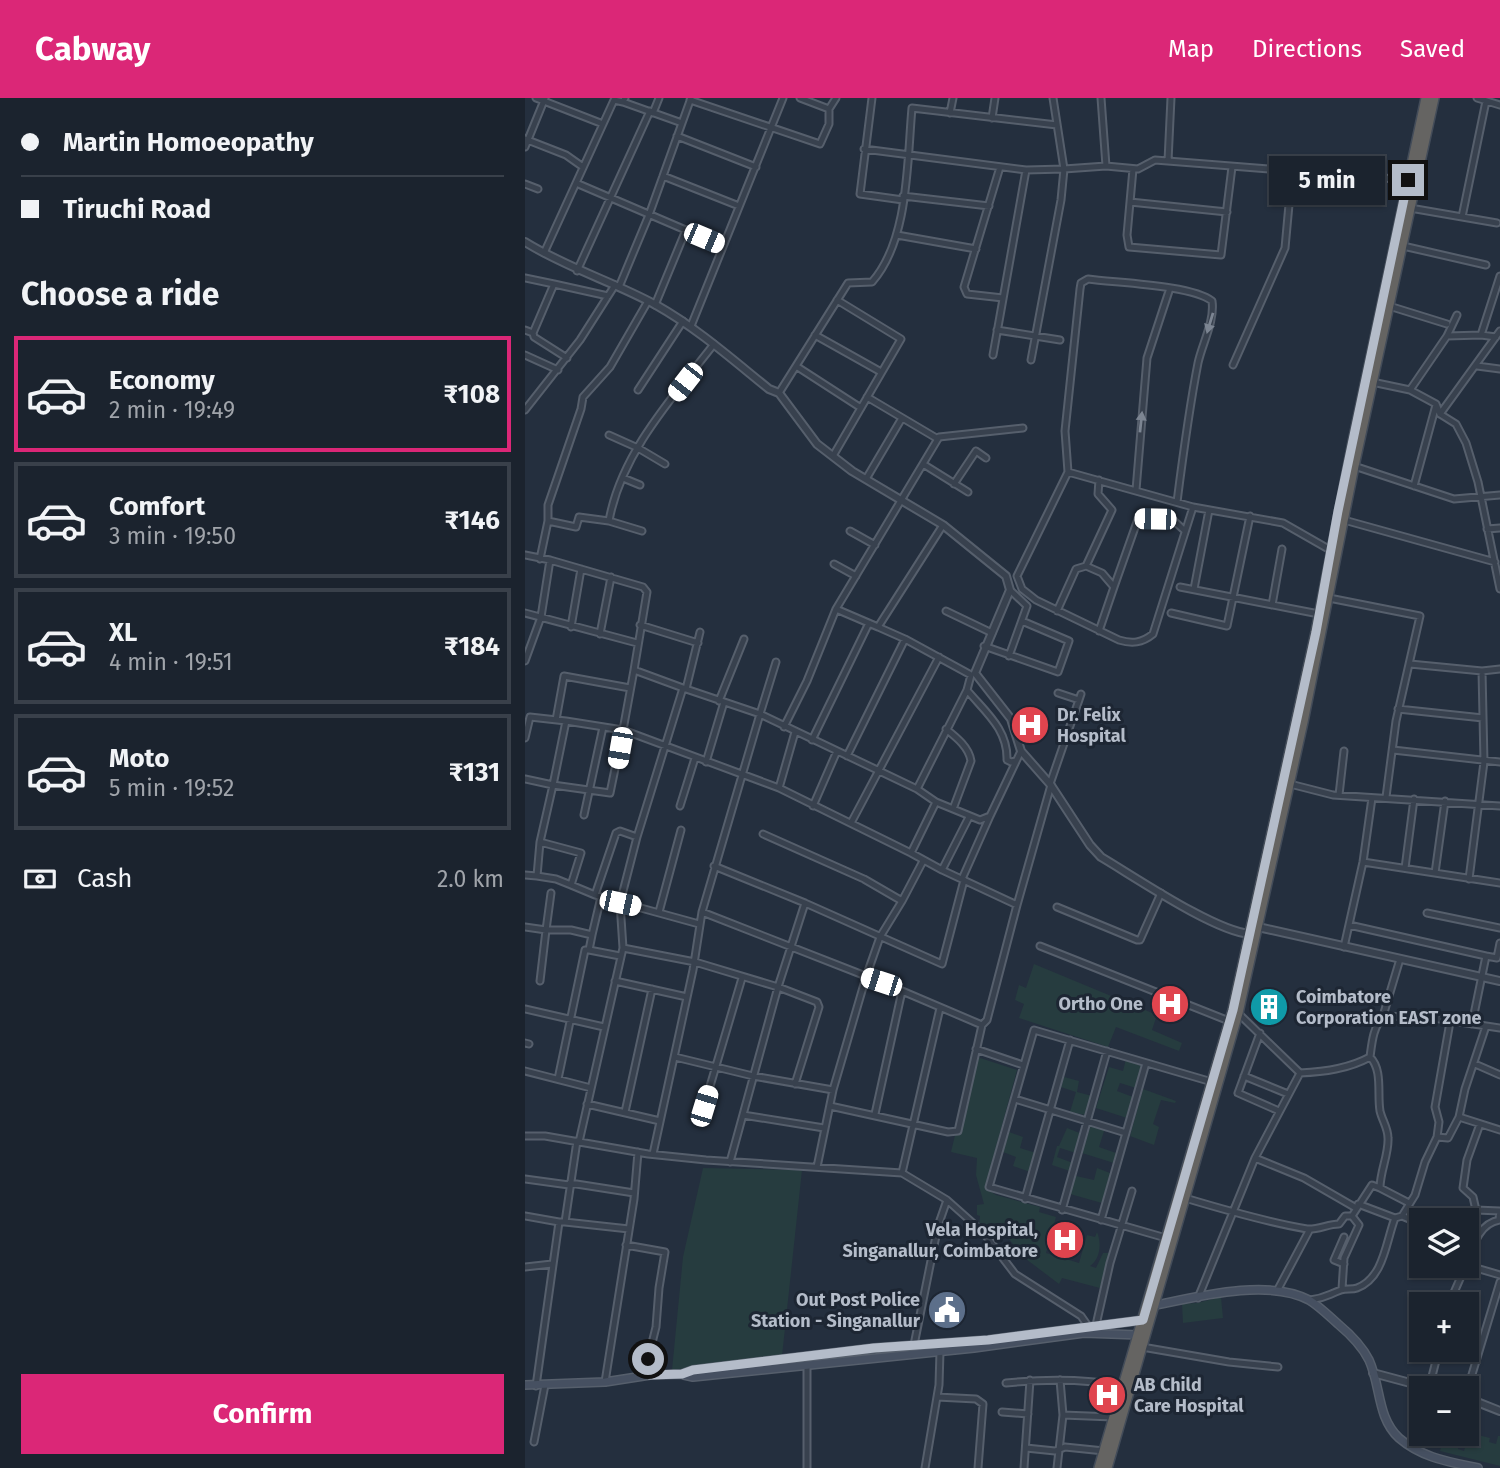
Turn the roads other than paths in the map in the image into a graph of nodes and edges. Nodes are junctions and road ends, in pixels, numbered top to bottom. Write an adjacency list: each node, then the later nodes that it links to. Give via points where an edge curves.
1 (536, 98): 16 (street)
2 (659, 98): 24 (street)
3 (783, 98): 30 (street)
4 (800, 98): 23 (street)
5 (836, 98): 23 (street)
6 (872, 98): 34 (street)
7 (914, 98): 22 (street)
8 (953, 98): 25 (street)
9 (995, 98): 26 (street)
10 (1053, 98): 29 (street)
11 (1101, 98): 37 (street)
12 (1171, 98): 36 (street)
13 (1426, 98): 47 (highway)
14 (1434, 98): 56 (highway)
15 (1476, 98): 20 (street)
16 (545, 99): 28 (street); 32 (street)
17 (612, 99): 19 (street); 28 (street)
18 (691, 99): 27 (street); 30 (street)
19 (624, 100): 24 (street)
20 (1486, 101): 21 (street); 59 (street)
21 (1500, 105)
22 (912, 108): 25 (street); 35 (street)
23 (829, 109): 30 (street, via 829,124 820,144)
24 (652, 112): 27 (street); 51 (street)
25 (950, 113): 26 (street)
26 (992, 118): 29 (street)
27 (682, 123): 31 (street)
28 (603, 124): 38 (street)
29 (1057, 125): 42 (street)
30 (771, 128): 39 (street)
31 (677, 136): 39 (street); 46 (street)
32 (526, 139): 33 (street); 38 (street)
33 (525, 147)
34 (864, 149): 35 (street); 52 (street, via 860,194)
35 (908, 155): 40 (street); 52 (street)
36 (1168, 161): 41 (street); 43 (street, via 1155,160)
37 (1105, 166): 42 (street); 43 (street)
38 (583, 167): 48 (street)
39 (755, 167): 54 (street)
40 (1000, 167): 44 (street); 55 (street)
41 (1232, 167): 45 (street); 57 (street)
42 (1064, 169): 44 (street); 90 (street)
43 (1133, 169): 53 (street)
44 (1026, 170): 76 (street)
45 (1292, 172): 47 (street); 99 (street, via 1285,248)
46 (663, 176): 54 (street); 58 (street)
47 (1408, 180): 105 (highway)
48 (576, 183): 51 (street); 67 (street)
49 (525, 184): 50 (street)
50 (538, 188)
51 (610, 198): 58 (street); 69 (street)
52 (903, 198): 55 (street); 62 (street)
53 (1130, 202): 57 (street); 57 (street, via 1129,247 1221,255)
54 (739, 206): 64 (street)
55 (989, 206): 66 (street)
56 (1410, 208): 59 (street); 65 (highway)
57 (1227, 212)
58 (649, 215): 61 (street); 73 (street)
59 (1462, 217): 60 (street)
60 (1497, 223)
61 (686, 230): 64 (street); 78 (street)
62 (897, 235): 66 (street); 77 (street, via 872,282 848,283)
63 (525, 242): 67 (street)
64 (723, 246): 83 (street)
65 (1403, 246): 68 (street); 79 (highway)
66 (976, 249): 76 (street, via 964,292)
67 (544, 253): 69 (street)
68 (1486, 265)
69 (577, 271): 73 (street)
70 (1500, 276): 89 (street)
71 (525, 278): 72 (street)
72 (554, 284): 75 (street); 87 (street)
73 (617, 286): 75 (street); 78 (street)
74 (1170, 288): 124 (street, via 1088,279 1081,283 1065,431); 131 (street, one-way to 74, via 1147,358); 136 (street, one-way to 136, via 1205,295 1214,309 1192,393)
75 (608, 296): 97 (street)
76 (1003, 298): 85 (street)
77 (837, 300): 88 (street); 104 (street, via 901,339)
78 (652, 303): 81 (street); 141 (street, via 582,400 548,505)
79 (1389, 306): 82 (street); 105 (highway)
80 (1457, 315): 91 (street)
81 (683, 321): 83 (street); 106 (street)
82 (1447, 324)
83 (691, 326): 94 (street)
84 (525, 330): 87 (street)
85 (997, 330): 90 (street); 96 (street)
86 (1500, 331): 92 (street)
87 (533, 333): 97 (street)
88 (815, 335): 100 (street); 104 (street)
89 (1482, 335): 91 (street); 92 (street)
90 (1036, 336): 93 (street); 98 (street)
91 (1447, 336): 107 (street)
92 (1496, 337): 101 (street)
93 (1060, 340)
94 (714, 344): 108 (street); 118 (street)
95 (525, 355): 103 (street)
96 (993, 355)
97 (567, 358): 103 (street)
98 (1031, 360)
99 (1233, 365)
100 (796, 366): 108 (street); 111 (street)
101 (1476, 366): 102 (street); 113 (street)
102 (1500, 369)
103 (558, 370): 112 (street)
104 (881, 372): 109 (street)
105 (1369, 382): 107 (street); 123 (highway); 151 (highway)
106 (638, 390)
107 (1410, 390): 110 (street)
108 (779, 393): 119 (street, via 817,444)
109 (867, 397): 111 (street); 114 (street)
110 (1436, 404): 113 (street); 130 (street)
111 (861, 408): 119 (street)
112 (525, 410)
113 (1440, 414): 134 (street, via 1456,424 1466,443)
114 (902, 418): 117 (street); 126 (street)
115 (1023, 428): 117 (street)
116 (609, 435): 118 (street)
117 (938, 439): 122 (street)
118 (638, 448): 121 (street); 125 (street)
119 (833, 456): 126 (street)
120 (986, 458): 128 (street, via 976,451)
121 (666, 464)
122 (923, 464): 128 (street); 135 (street)
123 (1354, 466): 130 (street); 140 (highway)
124 (1068, 472): 127 (street); 171 (street, via 1017,576 1022,589)
125 (623, 478): 129 (street); 142 (street)
126 (866, 479): 135 (street)
127 (1099, 480): 131 (street); 157 (street, via 1098,494 1112,510)
128 (954, 484): 132 (street)
129 (640, 485)
130 (1414, 486): 134 (street, via 1454,499)
131 (1136, 490): 136 (street)
132 (968, 492)
133 (1500, 495): 134 (street)
134 (1480, 496): 145 (street)
135 (901, 500): 143 (street); 149 (street)
136 (1177, 502): 137 (street)
137 (1193, 506): 138 (street); 148 (street)
138 (1209, 510): 139 (street); 163 (street)
139 (1250, 516): 151 (street, via 1283,523); 166 (street)
140 (1344, 520): 155 (street); 167 (highway)
141 (548, 521): 142 (street, via 576,527 579,517); 153 (street)
142 (609, 521): 146 (street)
143 (943, 525): 165 (street, via 1006,576); 180 (street)
144 (1500, 528): 145 (street)
145 (1487, 529): 155 (street)
146 (642, 531)
147 (850, 531): 149 (street)
148 (1185, 531): 162 (street, via 1173,519 1138,519); 181 (street, via 1153,634 1129,643)
149 (874, 545): 159 (street)
150 (1282, 549): 168 (street)
151 (1332, 551): 174 (highway)
152 (525, 555): 153 (street)
153 (541, 559): 154 (street)
154 (550, 560): 158 (street); 175 (street)
155 (1495, 562): 164 (street)
156 (834, 564): 159 (street)
157 (1086, 566): 162 (street, via 1102,573); 171 (street, via 1076,569)
158 (581, 569): 160 (street); 179 (street)
159 (856, 576): 169 (street)
160 (611, 577): 178 (street, via 635,583 647,592); 184 (street)
161 (1180, 586): 163 (street)
162 (1114, 587): 181 (street)
163 (1194, 589): 166 (street)
164 (1500, 589)
165 (1010, 590): 176 (street, via 1027,606); 183 (street)
166 (1233, 597): 168 (street); 173 (street, via 1227,626)
167 (1329, 598): 194 (street, via 1420,616); 230 (highway)
168 (1272, 605): 174 (street)
169 (837, 610): 177 (street); 210 (street)
170 (946, 611): 183 (street)
171 (1057, 611): 181 (street)
172 (525, 613): 175 (street)
173 (1171, 613)
174 (1319, 614): 285 (highway)
175 (541, 617): 179 (street); 192 (street)
176 (1022, 621): 191 (street); 191 (street, via 1069,641 1061,669 1056,672)
177 (869, 623): 180 (street); 215 (street)
178 (640, 625): 187 (street); 188 (street)
179 (571, 627): 184 (street)
180 (878, 627): 186 (street)
181 (1099, 631)
182 (701, 632): 188 (street)
183 (992, 633): 189 (street)
184 (600, 634): 187 (street)
185 (744, 639): 202 (street)
186 (905, 639): 190 (street); 221 (street)
187 (637, 643): 196 (street)
188 (698, 643): 199 (street)
189 (984, 646): 191 (street); 218 (street, via 975,673 1011,719)
190 (939, 656): 200 (street, via 971,675); 227 (street)
191 (1009, 656)
192 (525, 661)
193 (776, 662): 204 (street)
194 (1410, 664): 197 (street); 203 (street)
195 (1500, 669): 197 (street)
196 (634, 670): 198 (street); 199 (street)
197 (1482, 671): 206 (street)
198 (630, 688): 207 (street, via 564,676); 212 (street)
199 (685, 689): 202 (street); 216 (street)
200 (967, 690): 211 (street); 223 (street, via 1000,730 1007,760)
201 (1058, 693): 232 (street, via 1080,697)
202 (722, 702): 204 (street); 224 (street)
203 (1398, 709): 206 (street); 220 (street)
204 (761, 714): 210 (street); 228 (street)
205 (527, 717): 207 (street); 214 (street)
206 (1483, 718): 225 (street)
207 (556, 720): 208 (street)
208 (566, 721): 209 (street); 231 (street)
209 (603, 727): 212 (street); 235 (street)
210 (784, 727): 213 (street)
211 (946, 729): 234 (street); 246 (street, via 965,746 971,761)
212 (623, 730): 216 (street); 235 (street, via 610,793)
213 (795, 732): 215 (street); 233 (street)
214 (525, 738)
215 (812, 740): 217 (street)
216 (666, 746): 222 (street); 253 (street)
217 (837, 751): 221 (street); 244 (street)
218 (1021, 751): 223 (street); 232 (street)
219 (1344, 751): 236 (street)
220 (1392, 751): 225 (street); 237 (street)
221 (847, 756): 227 (street)
222 (695, 758): 224 (street); 243 (street)
223 (1016, 761): 248 (street)
224 (706, 762): 228 (street)
225 (1484, 762): 226 (street); 242 (street)
226 (1500, 762)
227 (879, 771): 234 (street); 250 (street)
228 (742, 775): 233 (street); 258 (street)
229 (525, 779): 231 (street)
230 (1290, 784): 236 (street); 282 (highway)
231 (553, 785): 235 (street); 254 (street)
232 (1051, 785): 269 (street, via 1101,857); 274 (street)
233 (779, 788): 244 (street)
234 (917, 789): 241 (street)
235 (590, 791): 247 (street)
236 (1339, 795): 238 (street)
237 (1386, 797): 238 (street); 239 (street)
238 (1373, 798): 257 (street)
239 (1413, 799): 240 (street); 259 (street)
240 (1445, 801): 242 (street); 261 (street)
241 (936, 802): 246 (street); 255 (street)
242 (1479, 804): 245 (street); 264 (street)
243 (680, 806)
244 (813, 806): 250 (street)
245 (1500, 806)
246 (953, 808): 249 (street)
247 (584, 815)
248 (990, 816): 249 (street, via 980,820); 265 (street)
249 (969, 817): 260 (street)
250 (851, 823): 255 (street)
251 (681, 830): 276 (street)
252 (762, 834): 271 (street)
253 (638, 837): 270 (street, via 616,833); 272 (street)
254 (540, 842): 263 (street); 267 (street, via 581,853)
255 (911, 853): 256 (street)
256 (923, 861): 260 (street); 271 (street)
257 (1363, 862): 259 (street); 280 (street)
258 (714, 866): 273 (street); 277 (street)
259 (1405, 868): 261 (street)
260 (942, 870): 265 (street)
261 (1435, 873): 264 (street)
262 (525, 875): 263 (street)
263 (537, 876): 267 (street)
264 (1469, 879): 266 (street)
265 (963, 880): 274 (street); 287 (street, via 942,964)
266 (1500, 883)
267 (571, 885): 270 (street)
268 (551, 893): 284 (street)
269 (1161, 893): 275 (street, via 1140,940); 285 (street, via 1209,920)
270 (598, 896): 272 (street); 286 (street)
271 (902, 901): 287 (street)
272 (620, 903): 276 (street); 292 (street)
273 (805, 903): 287 (street); 289 (street)
274 (1017, 905): 316 (street)
275 (1058, 907)
276 (659, 912): 279 (street)
277 (702, 912): 279 (street); 289 (street)
278 (1427, 913): 283 (street)
279 (699, 924): 297 (street)
280 (1349, 925): 291 (street); 295 (street)
281 (525, 927): 284 (street)
282 (1258, 927): 291 (street); 310 (highway)
283 (1500, 928)
284 (546, 930): 286 (street); 301 (street)
285 (1250, 934): 313 (highway)
286 (592, 935): 293 (street)
287 (880, 937): 298 (street)
288 (1500, 943): 295 (street, via 1497,958)
289 (790, 946): 298 (street); 304 (street)
290 (1040, 946): 313 (street)
291 (1344, 947): 296 (street)
292 (623, 948): 294 (street); 297 (street)
293 (589, 950): 294 (street); 312 (street, via 585,950)
294 (620, 956): 302 (street)
295 (1486, 956): 300 (street)
296 (1400, 959): 300 (street); 311 (street)
297 (695, 962): 299 (street); 307 (street)
298 (866, 977): 306 (street); 339 (street)
299 (742, 978): 304 (street); 329 (street)
300 (1482, 979): 303 (street); 315 (street)
301 (540, 981)
302 (615, 981): 305 (street); 318 (street)
303 (1500, 981)
304 (778, 987): 333 (street); 337 (street, via 817,1002 819,1007)
305 (652, 989): 307 (street); 346 (street)
306 (902, 991): 308 (street); 347 (street)
307 (687, 997): 324 (street)
308 (940, 1008): 316 (street); 353 (street)
309 (525, 1009): 312 (street)
310 (1238, 1013): 320 (street); 361 (highway)
311 (1383, 1016): 314 (street); 325 (street, via 1372,1038)
312 (571, 1017): 318 (street); 335 (street)
313 (1229, 1021): 336 (highway)
314 (1450, 1022): 315 (street); 359 (street, via 1436,1107)
315 (1472, 1024): 317 (street)
316 (982, 1025): 322 (street)
317 (1486, 1026): 319 (street); 327 (street)
318 (604, 1027): 338 (street)
319 (1500, 1028)
320 (1260, 1033): 331 (street); 334 (street)
321 (1070, 1040): 323 (street); 328 (street, via 1034,1030); 344 (street)
322 (976, 1049): 328 (street); 353 (street, via 958,1132)
323 (1107, 1051): 326 (street); 351 (street)
324 (675, 1057): 329 (street); 352 (street)
325 (1370, 1057): 331 (street, via 1322,1072); 370 (street, via 1376,1063 1388,1140)
326 (1146, 1063): 336 (street); 357 (street)
327 (1475, 1064): 332 (street); 349 (street)
328 (1023, 1065): 341 (street)
329 (715, 1066): 333 (street); 350 (street)
330 (525, 1071): 335 (street)
331 (1300, 1073): 340 (street)
332 (1500, 1075)
333 (753, 1076): 337 (street); 348 (street)
334 (1244, 1076): 340 (street); 345 (street, via 1238,1093)
335 (558, 1079): 338 (street)
336 (1212, 1082): 361 (highway)
337 (795, 1084): 339 (street)
338 (591, 1088): 342 (street)
339 (833, 1090): 343 (street)
340 (1287, 1094): 345 (street)
341 (1015, 1099): 344 (street); 374 (street, via 989,1187)
342 (587, 1104): 346 (street); 360 (street)
343 (830, 1106): 347 (street); 355 (street)
344 (1051, 1110): 351 (street); 374 (street)
345 (1279, 1111): 364 (street)
346 (625, 1112): 352 (street)
347 (875, 1114): 353 (street)
348 (743, 1115): 355 (street); 365 (street)
349 (1459, 1118): 354 (street); 359 (street, via 1448,1138)
350 (700, 1120)
351 (1087, 1120): 357 (street); 378 (street)
352 (660, 1121): 363 (street)
353 (912, 1123): 367 (street)
354 (1480, 1124): 356 (street); 386 (street, via 1463,1188 1473,1196 1476,1210 1500,1211)
355 (824, 1128): 366 (street)
356 (1500, 1130)
357 (1126, 1133): 385 (street)
358 (525, 1136): 360 (street)
359 (1437, 1137): 376 (street)
360 (578, 1142): 362 (street); 369 (street)
361 (1196, 1150): 373 (highway); 393 (highway)
362 (638, 1152): 363 (street); 372 (street)
363 (653, 1154): 365 (street)
364 (1255, 1158): 377 (street); 379 (street)
365 (730, 1162): 366 (street)
366 (817, 1167): 367 (street)
367 (902, 1173): 375 (street)
368 (525, 1179): 369 (street)
369 (569, 1184): 372 (street); 387 (street)
370 (1380, 1188): 376 (street); 377 (street, via 1372,1185)
371 (1132, 1191): 388 (street)
372 (634, 1193): 389 (street)
373 (1185, 1198): 379 (street); 405 (highway)
374 (1025, 1199): 378 (street)
375 (947, 1200): 407 (street, via 983,1232 1014,1274); 409 (street)
376 (1409, 1203): 382 (street)
377 (1357, 1206): 381 (street); 383 (street)
378 (1062, 1210): 385 (street)
379 (1231, 1212): 390 (street); 403 (street)
380 (525, 1216): 387 (street)
381 (1352, 1216): 390 (street, via 1345,1216 1339,1224); 396 (street, via 1359,1225)
382 (1402, 1216): 383 (street); 384 (street)
383 (1395, 1217): 401 (street, via 1376,1272 1356,1289)
384 (1409, 1219)
385 (1101, 1220): 388 (street)
386 (1499, 1220): 391 (street)
387 (562, 1222): 389 (street); 395 (street)
388 (1121, 1224): 393 (street); 407 (street)
389 (629, 1229): 394 (street)
390 (1310, 1229): 402 (street)
391 (1479, 1234)
392 (1344, 1237): 396 (street, via 1335,1261)
393 (1166, 1238): 405 (highway)
394 (627, 1245): 416 (street, via 665,1252 648,1359); 420 (street)
395 (552, 1264): 397 (street); 426 (street)
396 (1344, 1264): 401 (street)
397 (525, 1267)
398 (1479, 1269): 399 (street)
399 (1500, 1275)
400 (1500, 1282): 417 (street)
401 (1342, 1289): 404 (street, via 1327,1298)
402 (1277, 1291): 403 (main road, via 1244,1290); 404 (main road)
403 (1198, 1298): 405 (main road)
404 (1310, 1300): 414 (main road, via 1362,1348)
405 (1151, 1307): 406 (highway); 410 (highway)
406 (1143, 1320): 407 (main road); 408 (highway)
407 (1092, 1326): 409 (main road)
408 (1139, 1335): 411 (main road, via 1084,1333); 425 (highway)
409 (914, 1345): 415 (main road)
410 (1142, 1347): 413 (street); 444 (highway)
411 (940, 1351): 412 (main road); 427 (street)
412 (807, 1365): 415 (main road, via 693,1377); 438 (street)
413 (1278, 1367)
414 (1373, 1373): 422 (street); 445 (main road, via 1389,1426 1409,1446 1439,1460)
415 (682, 1374): 416 (main road)
416 (650, 1375): 420 (main road)
417 (1472, 1376)
418 (1030, 1380): 419 (street); 421 (street); 431 (street)
419 (1060, 1380): 425 (street); 432 (street)
420 (605, 1382): 424 (main road)
421 (1006, 1383)
422 (1409, 1383)
423 (525, 1385): 426 (main road)
424 (545, 1385): 426 (main road); 434 (street)
425 (1124, 1385): 433 (highway)
426 (535, 1386)
427 (937, 1397): 439 (street); 440 (street, via 976,1399 983,1404)
428 (1479, 1402): 429 (street)
429 (1499, 1408)
430 (1002, 1412): 431 (street)
431 (1028, 1414): 435 (street)
432 (1063, 1415): 433 (street); 436 (street)
433 (1113, 1417): 437 (highway)
434 (534, 1442)
435 (1026, 1448): 436 (street); 441 (street)
436 (1059, 1450): 437 (street); 442 (street)
437 (1104, 1451): 443 (highway)
438 (807, 1468)
439 (925, 1468)
440 (978, 1468)
441 (1024, 1468)
442 (1057, 1468)
443 (1099, 1468)
444 (1107, 1468)
445 (1478, 1468)

